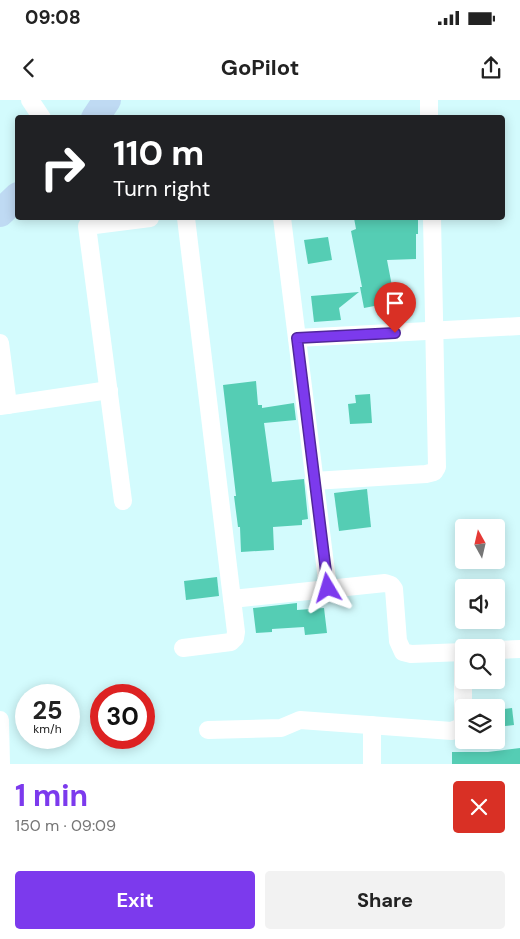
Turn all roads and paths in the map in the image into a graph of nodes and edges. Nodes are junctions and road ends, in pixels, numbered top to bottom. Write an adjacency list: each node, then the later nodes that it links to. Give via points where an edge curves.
1 (30, 100): 3 (street)
2 (429, 100): 4 (street)
3 (40, 115)
4 (429, 115)
5 (118, 220): 9 (street)
6 (186, 220): 19 (street)
7 (282, 220): 12 (street)
8 (432, 220): 11 (street)
9 (86, 222): 14 (street)
10 (520, 326): 11 (street)
11 (434, 331): 12 (street); 16 (street, via 438,467 434,472)
12 (297, 338): 16 (street)
13 (0, 343): 15 (street)
14 (109, 390): 15 (street); 17 (street)
15 (4, 406)
16 (314, 481): 18 (street)
17 (123, 501)
18 (328, 588): 19 (street); 23 (street, via 391,585 396,597 398,641 404,652)
19 (232, 599): 20 (street, via 236,632 232,642)
20 (183, 648)
21 (505, 650): 22 (street)
22 (520, 650)
23 (455, 652)
24 (463, 689): 26 (street, via 462,727 452,731)
25 (0, 720): 28 (street)
26 (372, 725): 27 (street, via 300,720 281,728); 29 (street)
27 (208, 730)
28 (1, 764)
29 (372, 764)

